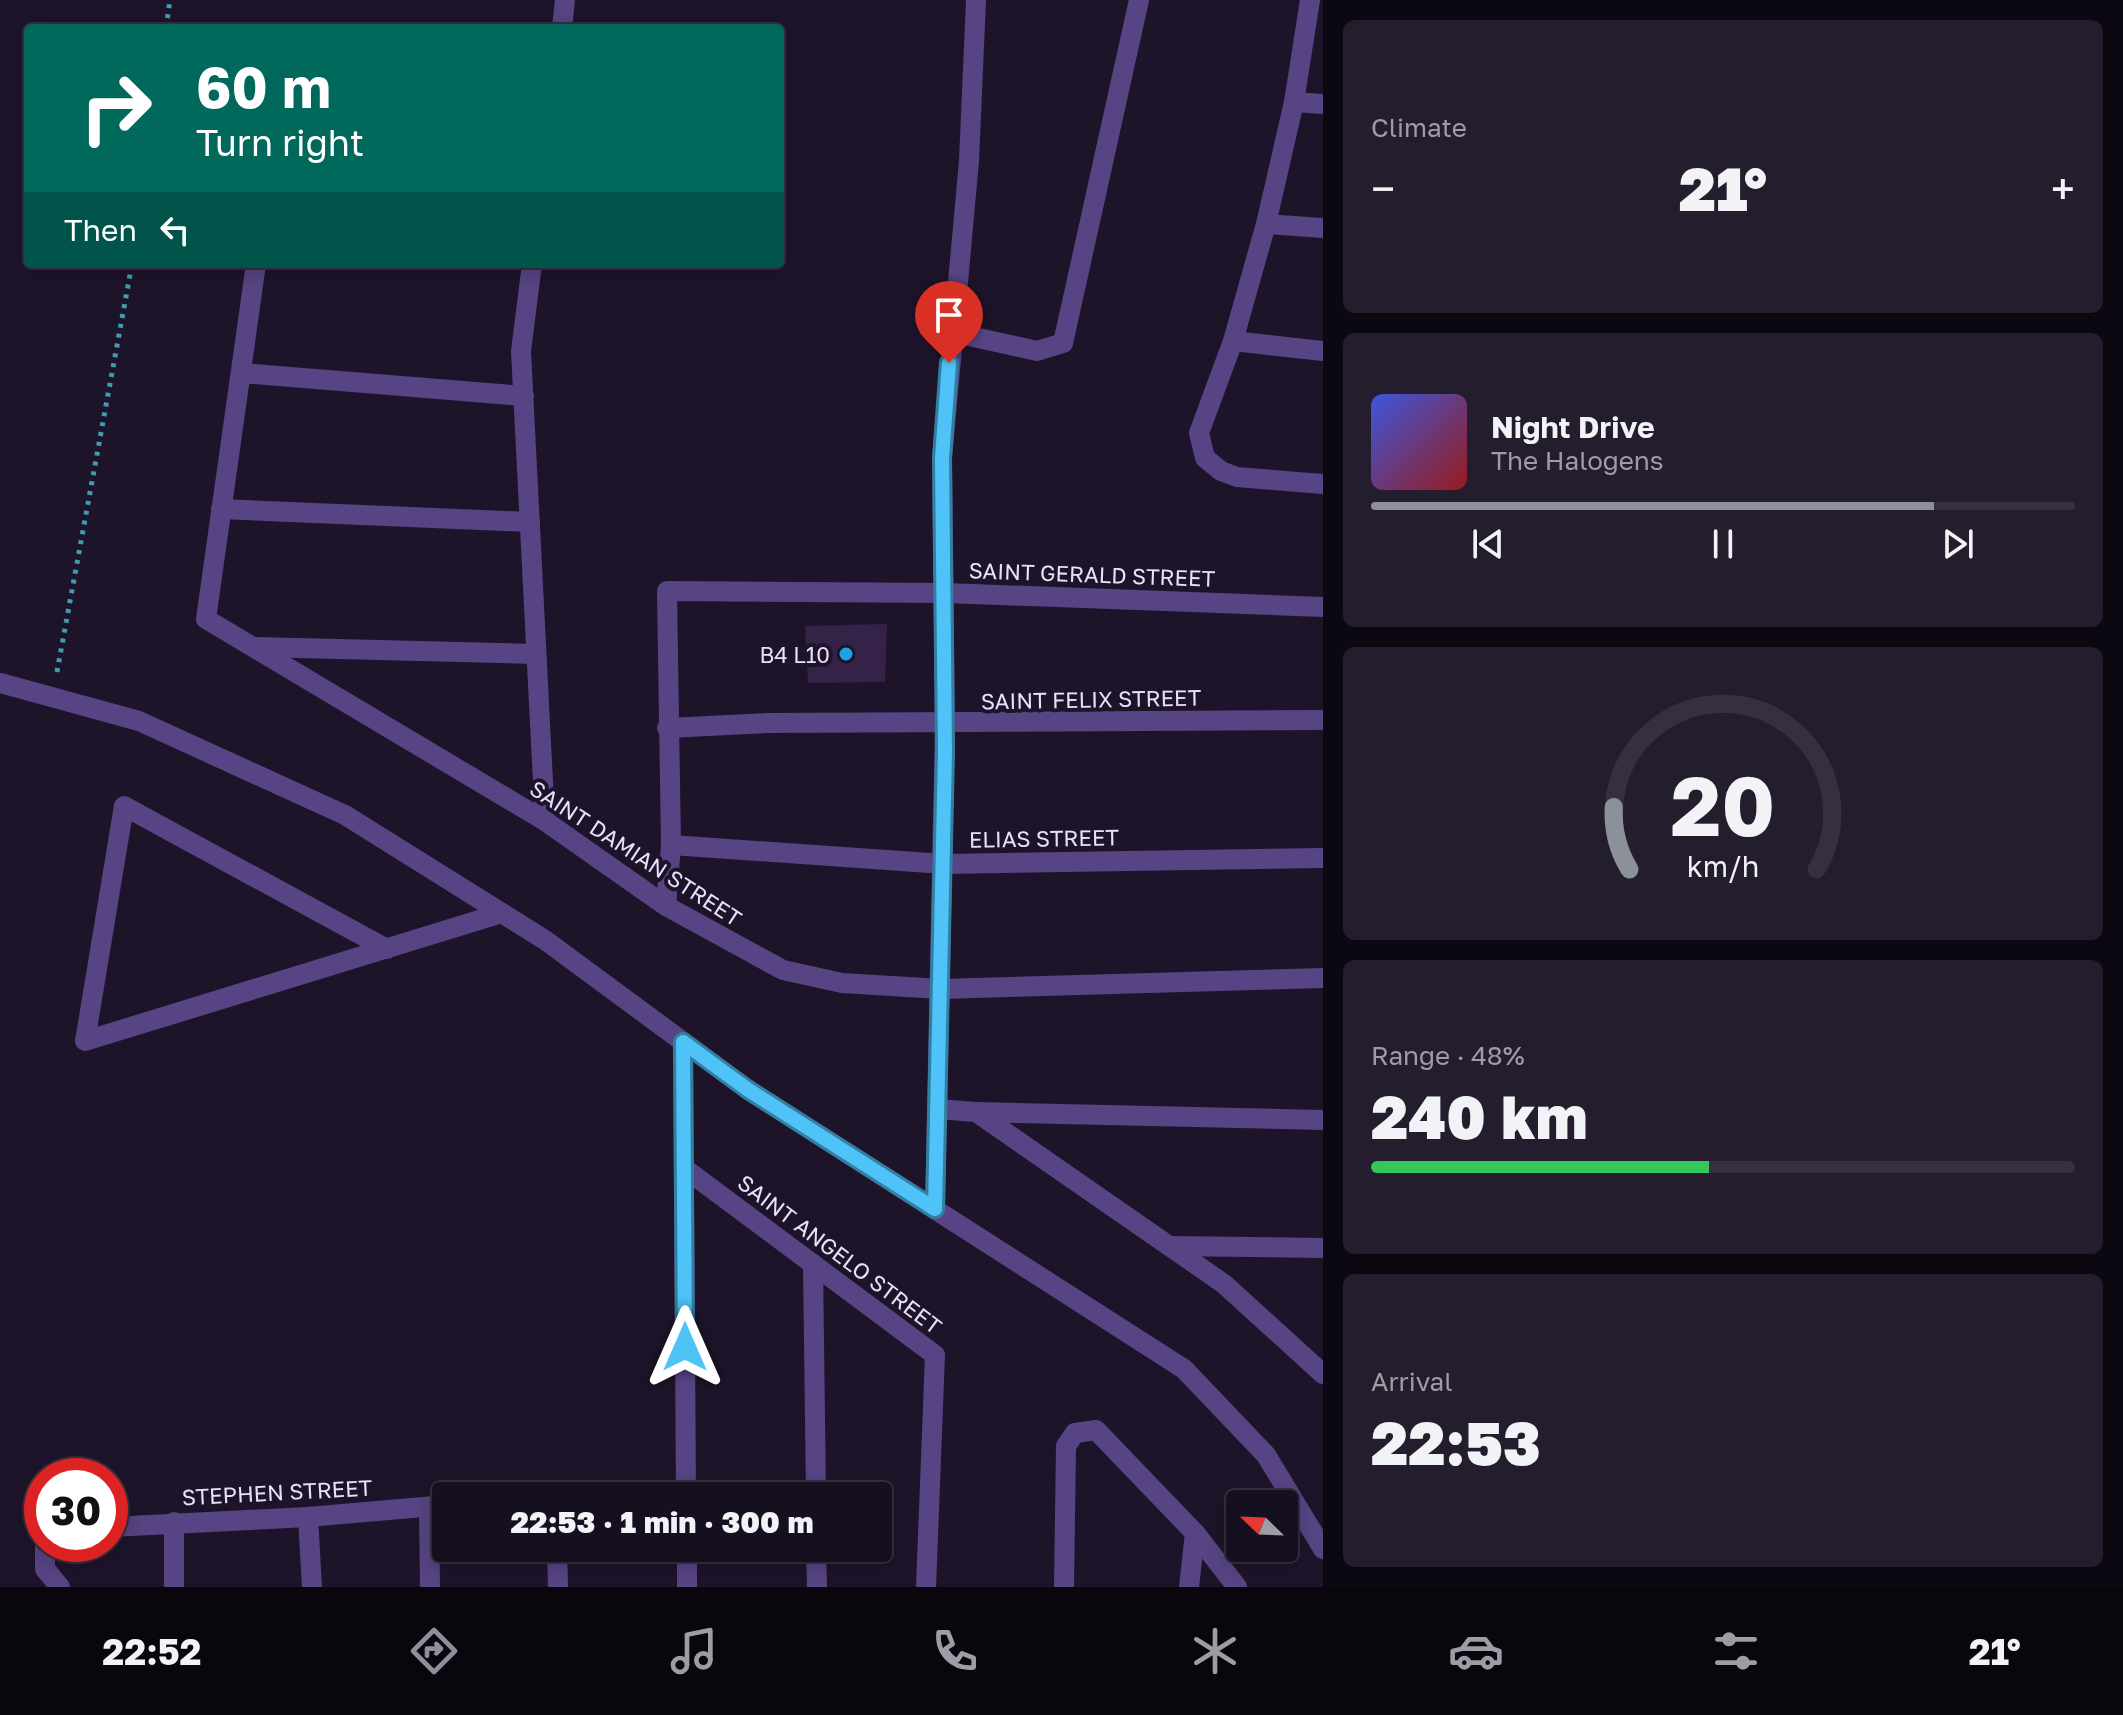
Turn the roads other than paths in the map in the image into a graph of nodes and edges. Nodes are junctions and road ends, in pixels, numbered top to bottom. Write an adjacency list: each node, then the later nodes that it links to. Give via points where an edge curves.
1 (565, 0): 5 (street)
2 (976, 0): 12 (street, via 969,161)
3 (1139, 0): 12 (street, via 1063,343 1037,351)
4 (1310, 0): 6 (street)
5 (562, 24)
6 (1294, 102): 7 (street); 8 (street)
7 (1323, 104)
8 (1266, 224): 9 (street); 13 (street)
9 (1323, 228)
10 (255, 268): 15 (street)
11 (531, 268): 16 (street, via 521,351)
12 (951, 332): 20 (street, via 942,458)
13 (1233, 341): 14 (street); 17 (street, via 1199,433 1205,458 1237,477)
14 (1323, 351)
15 (241, 373): 16 (street); 18 (street)
16 (524, 396): 19 (street)
17 (1323, 484)
18 (221, 509): 19 (street); 22 (street, SAINT DAMIAN STREET, via 206,619)
19 (530, 522): 23 (street)
20 (946, 593): 21 (street, SAINT GERALD STREET); 26 (street); 27 (street, SAINT GERALD STREET, via 667,591)
21 (1323, 607)
22 (253, 647): 23 (street); 28 (street, SAINT DAMIAN STREET)
23 (536, 654): 28 (street)
24 (0, 683): 33 (street, via 139,721 345,815)
25 (1323, 720): 26 (street, SAINT FELIX STREET)
26 (945, 724): 27 (street, SAINT FELIX STREET); 31 (street)
27 (667, 728): 29 (street)
28 (545, 821): 32 (street, SAINT DAMIAN STREET)
29 (671, 845): 31 (street, ELIAS STREET); 32 (street)
30 (1323, 858): 31 (street, ELIAS STREET)
31 (944, 864): 36 (street)
32 (666, 906): 36 (street, SAINT DAMIAN STREET, via 783,970 812,979)
33 (502, 913): 34 (street); 37 (street)
34 (387, 949): 34 (street, via 281,981 85,1041 124,806)
35 (1323, 978): 36 (street, SAINT DAMIAN STREET)
36 (941, 989): 38 (street)
37 (683, 1042): 41 (street); 42 (street)
38 (937, 1109): 39 (street); 42 (street)
39 (976, 1112): 40 (street); 43 (street)
40 (1323, 1120)
41 (684, 1168): 45 (street, SAINT ANGELO STREET); 47 (street)
42 (935, 1209): 54 (street, via 1184,1369 1266,1455)
43 (1169, 1246): 44 (street); 46 (street, via 1224,1284)
44 (1323, 1248)
45 (813, 1264): 48 (street); 67 (street, SAINT ANGELO STREET, via 935,1355)
46 (1323, 1374)
47 (686, 1482)
48 (816, 1482)
49 (432, 1507): 50 (street, STEPHEN STREET)
50 (308, 1517): 51 (street, STEPHEN STREET); 62 (street)
51 (174, 1522): 52 (street, STEPHEN STREET); 61 (street)
52 (128, 1526)
53 (1195, 1533): 68 (street, via 1096,1430 1075,1433 1066,1446); 69 (street); 70 (street)
54 (1323, 1549)
55 (45, 1562): 60 (street)
56 (432, 1562): 63 (street)
57 (557, 1562): 64 (street)
58 (687, 1562): 65 (street)
59 (816, 1562): 66 (street)
60 (60, 1587)
61 (174, 1587)
62 (312, 1587)
63 (430, 1587)
64 (558, 1587)
65 (687, 1587)
66 (817, 1587)
67 (926, 1587)
68 (1064, 1587)
69 (1189, 1587)
70 (1237, 1587)

